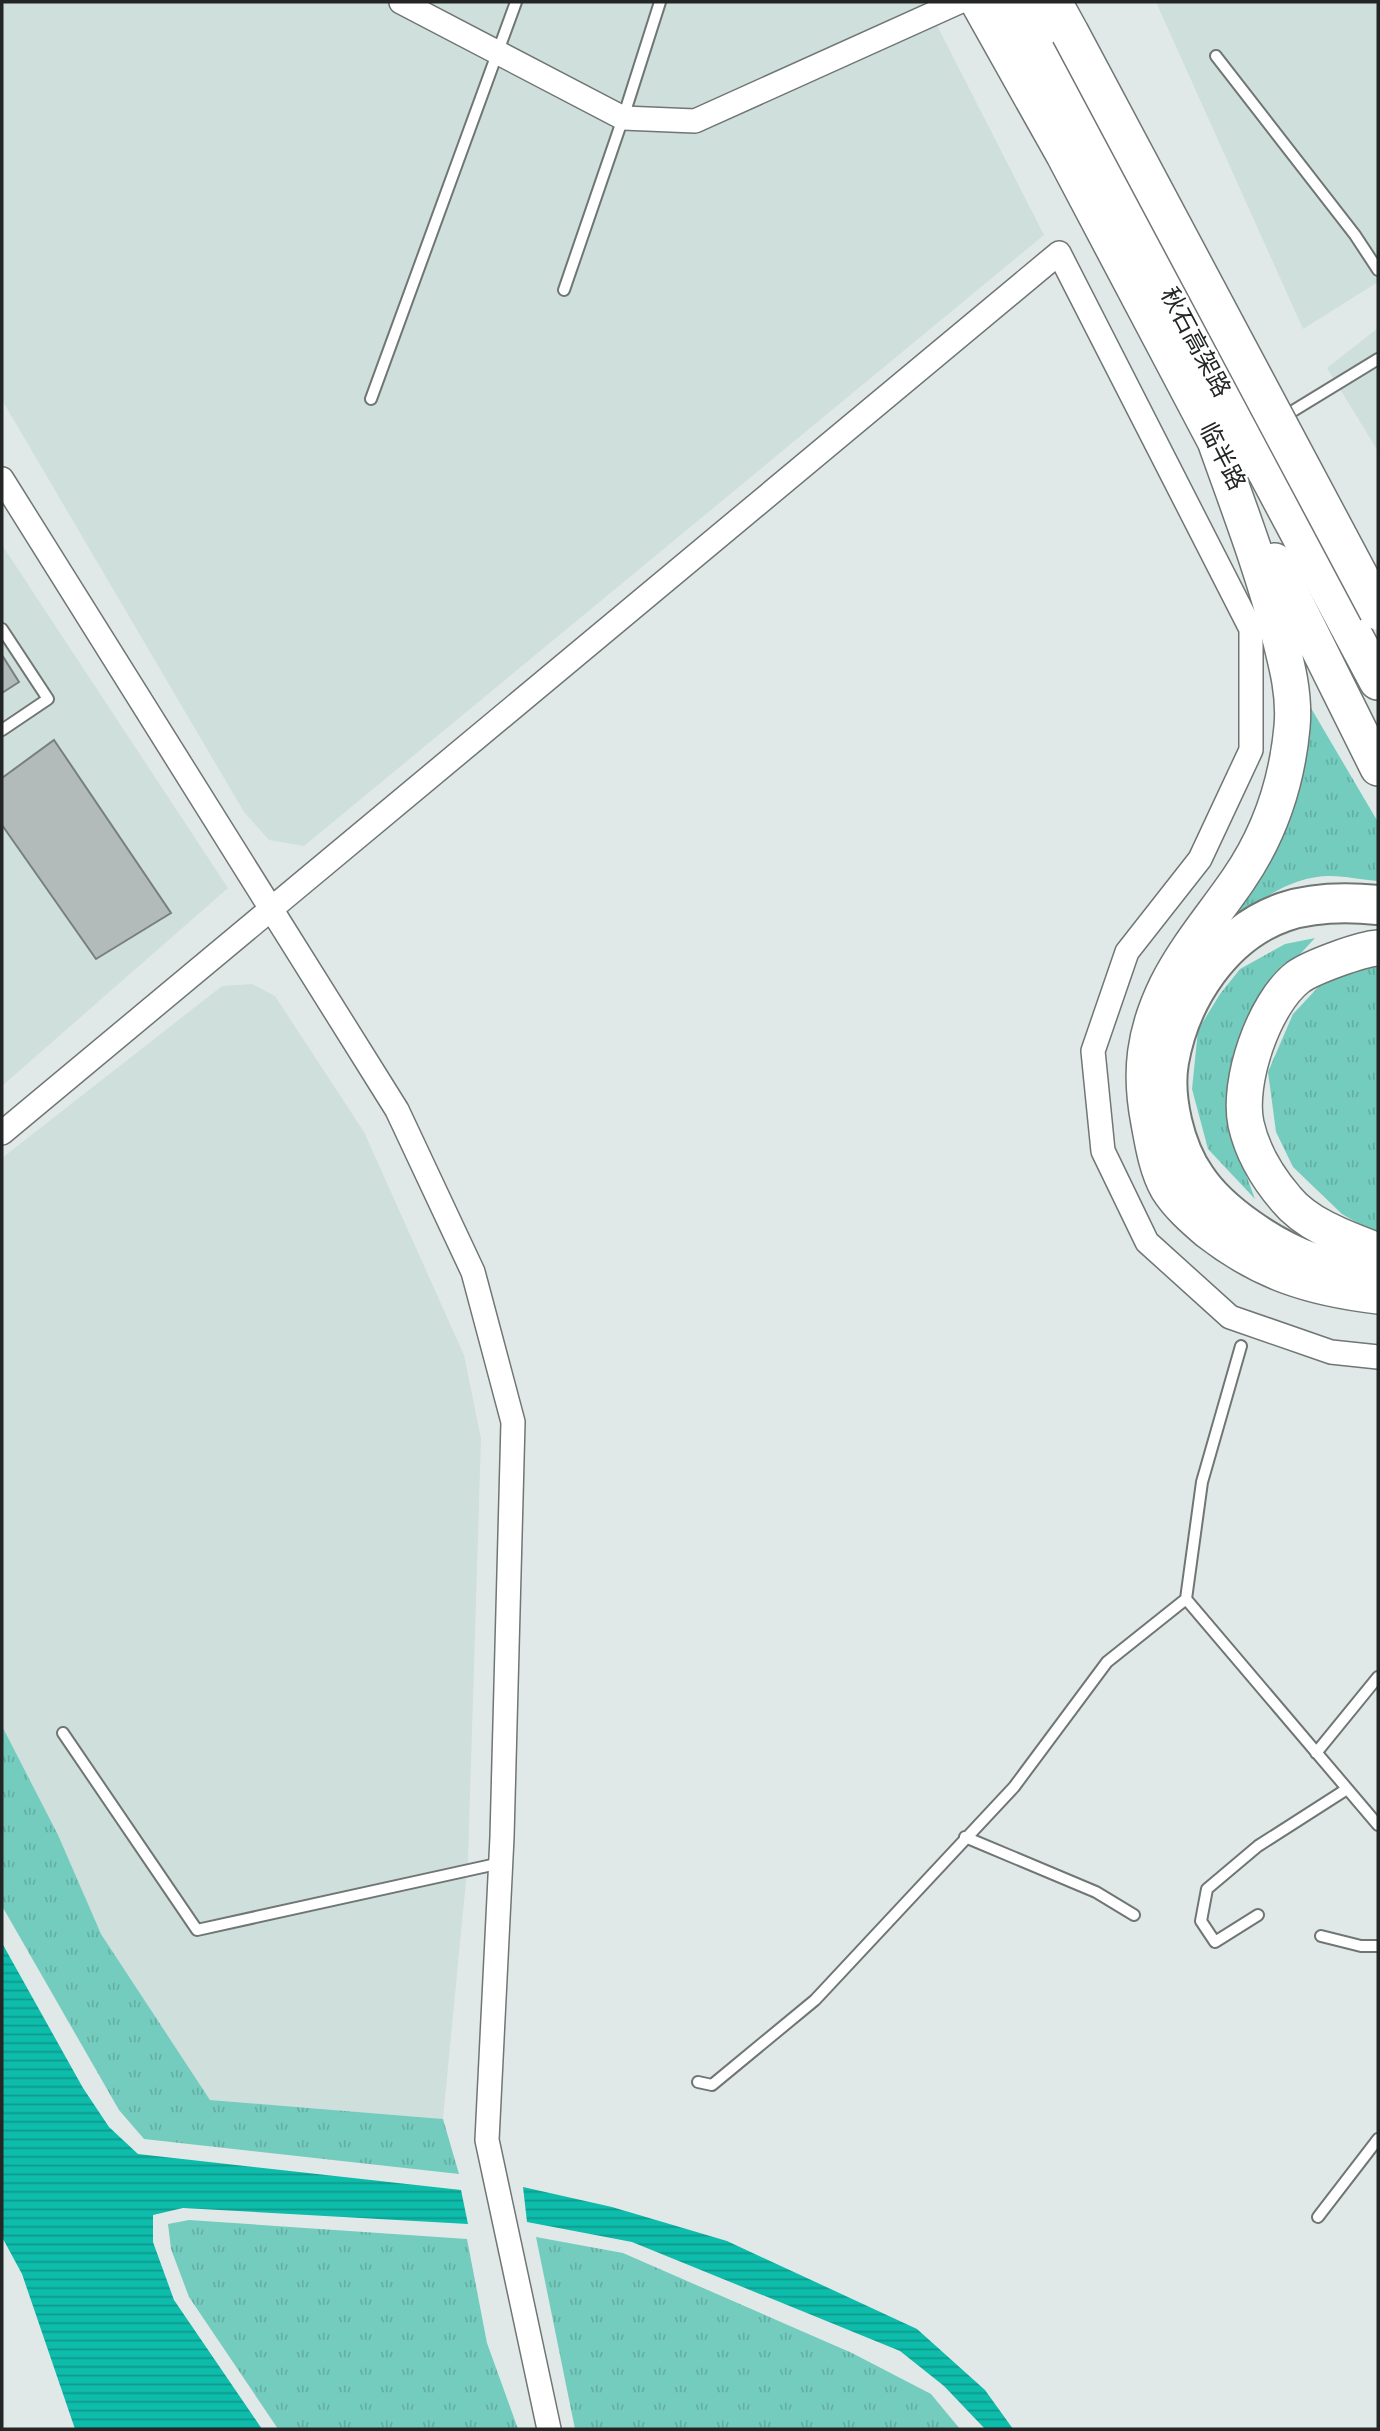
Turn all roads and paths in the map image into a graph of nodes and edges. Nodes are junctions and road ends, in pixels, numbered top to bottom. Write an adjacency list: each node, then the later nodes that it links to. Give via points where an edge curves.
1 (401, 2): 10 (street)
2 (516, 2): 10 (lane)
3 (660, 2): 12 (lane)
4 (959, 2): 12 (street, via 695,121)
5 (978, 2): 19 (main road, 临半路)
6 (994, 2): 13 (highway, via 1087,166)
7 (1016, 2): 13 (highway, 秋石高架路)
8 (1045, 2): 18 (main road)
9 (1061, 12): 22 (highway, 秋石高架路, bridge)
10 (497, 52): 12 (street); 17 (lane)
11 (1216, 56): 14 (lane)
12 (623, 118): 15 (lane)
13 (1125, 209): 24 (highway, 秋石高架路)
14 (1378, 270)
15 (564, 290)
16 (1378, 359): 18 (lane)
17 (371, 399)
18 (1288, 414): 21 (main road)
19 (1214, 438): 26 (main road, 临半路); 33 (main road, via 1269,594 1292,683 1292,726 1281,788 1263,837 1189,946 1147,1033 1142,1070 1146,1110 1168,1189 1194,1220 1274,1272 1334,1290)
20 (2, 479): 28 (street)
21 (1378, 573)
22 (1378, 611)
23 (2, 629): 25 (lane, via 48,699)
24 (1378, 681)
25 (2, 730)
26 (1378, 768)
27 (1378, 905): 32 (highway, via 1314,904 1251,929 1221,954 1199,982 1181,1019 1169,1063 1169,1104 1178,1144 1196,1179 1230,1214 1262,1238 1311,1262)
28 (272, 909): 30 (street); 35 (street, via 1059,253 1251,629 1251,750 1200,859 1127,952 1093,1051 1103,1151 1147,1242 1230,1317 1331,1352); 43 (street, via 403,1122 473,1272 513,1422)
29 (1378, 947): 31 (main road, via 1298,977 1269,1012 1245,1082 1246,1122 1259,1161 1287,1201 1321,1227)
30 (2, 1133)
31 (1378, 1251)
32 (1378, 1276)
33 (1378, 1296)
34 (1241, 1346): 36 (lane, via 1202,1482)
35 (1378, 1357)
36 (1186, 1599): 39 (lane); 42 (lane, via 1107,1662 1014,1787)
37 (1378, 1678): 39 (lane)
38 (63, 1733): 43 (lane, via 197,1930)
39 (1316, 1754): 40 (lane)
40 (1347, 1789): 41 (lane); 45 (lane, via 1258,1846 1208,1889 1201,1921 1215,1942)
41 (1378, 1825)
42 (965, 1838): 44 (lane, via 1096,1892); 48 (lane, via 815,2000 712,2085)
43 (501, 1863): 51 (street, via 487,2140)
44 (1134, 1915)
45 (1258, 1915)
46 (1321, 1936): 47 (lane)
47 (1378, 1946)
48 (698, 2082)
49 (1378, 2139): 50 (lane)
50 (1318, 2217)
51 (550, 2429)

